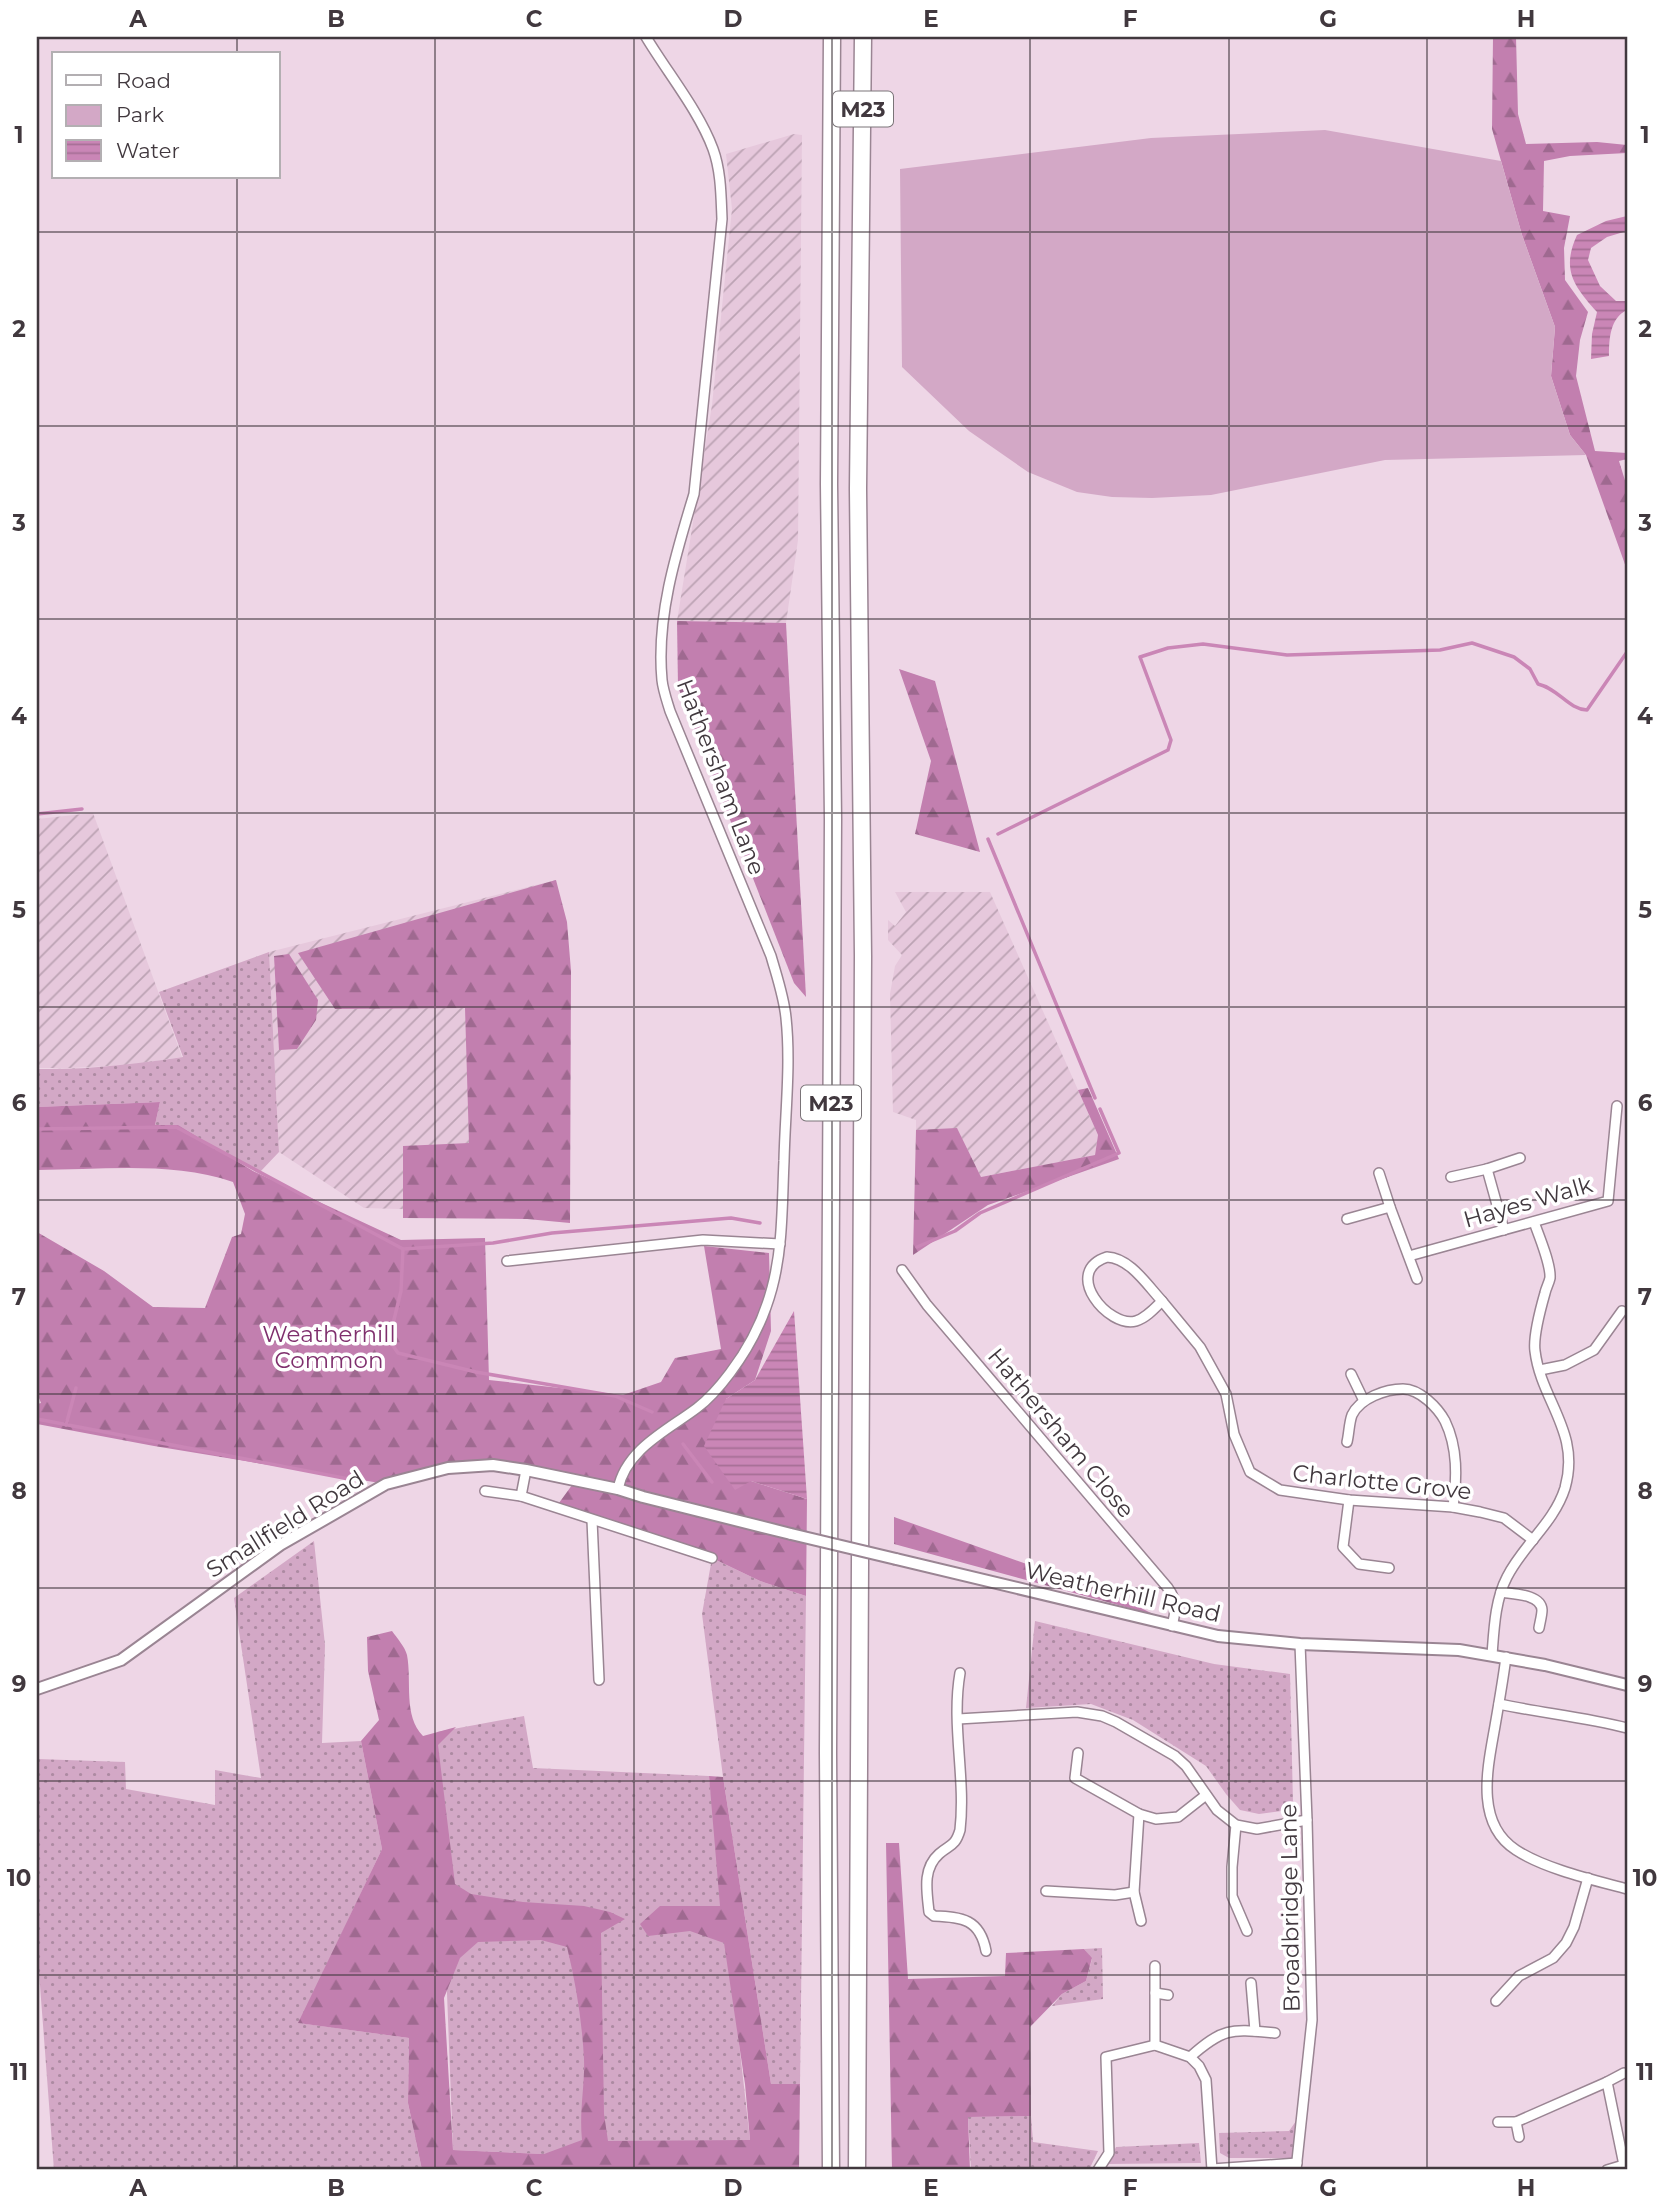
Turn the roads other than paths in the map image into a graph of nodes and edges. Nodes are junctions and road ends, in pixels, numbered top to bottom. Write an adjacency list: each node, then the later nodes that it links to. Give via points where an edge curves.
1 (646, 37): 13 (street, Hathersham Lane, via 699,119 720,178 720,255 694,494 663,618 662,681 781,988 787,1058)
2 (832, 37): 75 (highway, M23)
3 (863, 37): 76 (highway, M23, via 858,489 863,956)
4 (1617, 1106): 11 (street, Hayes Walk, via 1608,1201)
5 (1520, 1158): 6 (street)
6 (1487, 1169): 8 (street); 12 (street)
7 (1379, 1173): 9 (street)
8 (1451, 1177)
9 (1390, 1207): 10 (street); 14 (street)
10 (1347, 1219)
11 (1534, 1222): 12 (street, Hayes Walk); 20 (street, via 1550,1276 1534,1349)
12 (1504, 1230): 14 (street, Hayes Walk)
13 (780, 1244): 15 (street, via 702,1240); 25 (street, Hathersham Lane, via 772,1289 754,1337 699,1406 633,1458)
14 (1409, 1256): 17 (street)
15 (508, 1261)
16 (902, 1270): 35 (street, Hathersham Close, via 1168,1588 1176,1605)
17 (1417, 1279)
18 (1162, 1301): 18 (street, Charlotte Grove, via 1137,1321 1119,1320 1091,1292 1087,1275 1098,1260 1116,1257); 28 (street, Charlotte Grove, via 1200,1347 1226,1394 1234,1434 1251,1472 1280,1490)
19 (1622, 1311): 20 (street, via 1594,1350 1565,1365)
20 (1540, 1370): 31 (street, via 1569,1454 1557,1507)
21 (1351, 1374): 22 (street)
22 (1364, 1401): 23 (street, via 1352,1415); 29 (street, via 1405,1389 1428,1399 1445,1420 1453,1446 1457,1476)
23 (1347, 1442)
24 (526, 1470): 25 (street, Smallfield Road); 27 (street); 43 (street, Smallfield Road, via 493,1465 449,1468 386,1484 280,1545 121,1660)
25 (618, 1489): 35 (street, Weatherhill Road, bridge)
26 (485, 1490): 27 (street)
27 (521, 1496): 30 (street)
28 (1349, 1500): 29 (street, Charlotte Grove); 33 (street, via 1343,1547 1359,1564)
29 (1453, 1507): 31 (street, Charlotte Grove, via 1504,1518)
30 (592, 1520): 32 (street); 41 (street)
31 (1533, 1540): 34 (street)
32 (712, 1558)
33 (1389, 1568)
34 (1501, 1592): 36 (street, via 1539,1602); 38 (street)
35 (1172, 1626): 37 (street, Weatherhill Road)
36 (1539, 1628)
37 (1300, 1644): 38 (street, Weatherhill Road, via 1433,1648); 50 (street, Broadbridge Lane)
38 (1492, 1655): 39 (street, Weatherhill Road)
39 (1507, 1657): 42 (street, Weatherhill Road); 44 (street)
40 (960, 1673): 45 (street)
41 (599, 1679)
42 (1627, 1685)
43 (37, 1689)
44 (1499, 1704): 46 (street); 52 (street, via 1487,1793 1500,1836 1530,1858)
45 (958, 1719): 48 (street, via 1077,1712 1102,1716 1175,1756); 58 (street, via 960,1830 957,1841 930,1866 926,1877 929,1912 973,1925)
46 (1627, 1728)
47 (1078, 1754): 49 (street, via 1075,1778)
48 (1206, 1795): 49 (street, via 1178,1817 1156,1819); 51 (street)
49 (1139, 1814): 55 (street)
50 (1307, 1820): 51 (street, via 1257,1829); 74 (street, Broadbridge Lane, via 1312,2020)
51 (1236, 1825): 57 (street, via 1232,1896)
52 (1588, 1878): 53 (street); 63 (street, via 1566,1943 1553,1958 1519,1976)
53 (1627, 1889)
54 (1046, 1892): 55 (street)
55 (1134, 1892): 56 (street)
56 (1141, 1921)
57 (1247, 1931)
58 (986, 1951)
59 (1155, 1966): 61 (street)
60 (1251, 1983): 64 (street)
61 (1155, 1993): 62 (street); 66 (street)
62 (1168, 1995)
63 (1496, 2001)
64 (1255, 2031): 65 (street); 67 (street, via 1227,2031)
65 (1275, 2033)
66 (1155, 2045): 67 (street); 77 (street, via 1106,2057 1109,2153)
67 (1190, 2057): 78 (street, via 1206,2080)
68 (1624, 2073): 69 (street)
69 (1607, 2082): 71 (street); 73 (street)
70 (1498, 2122): 71 (street)
71 (1516, 2122): 72 (street)
72 (1519, 2137)
73 (1626, 2164): 79 (street)
74 (1296, 2167): 78 (street)
75 (831, 2170)
76 (857, 2170)
77 (1098, 2170)
78 (1212, 2170)
79 (1607, 2170)

